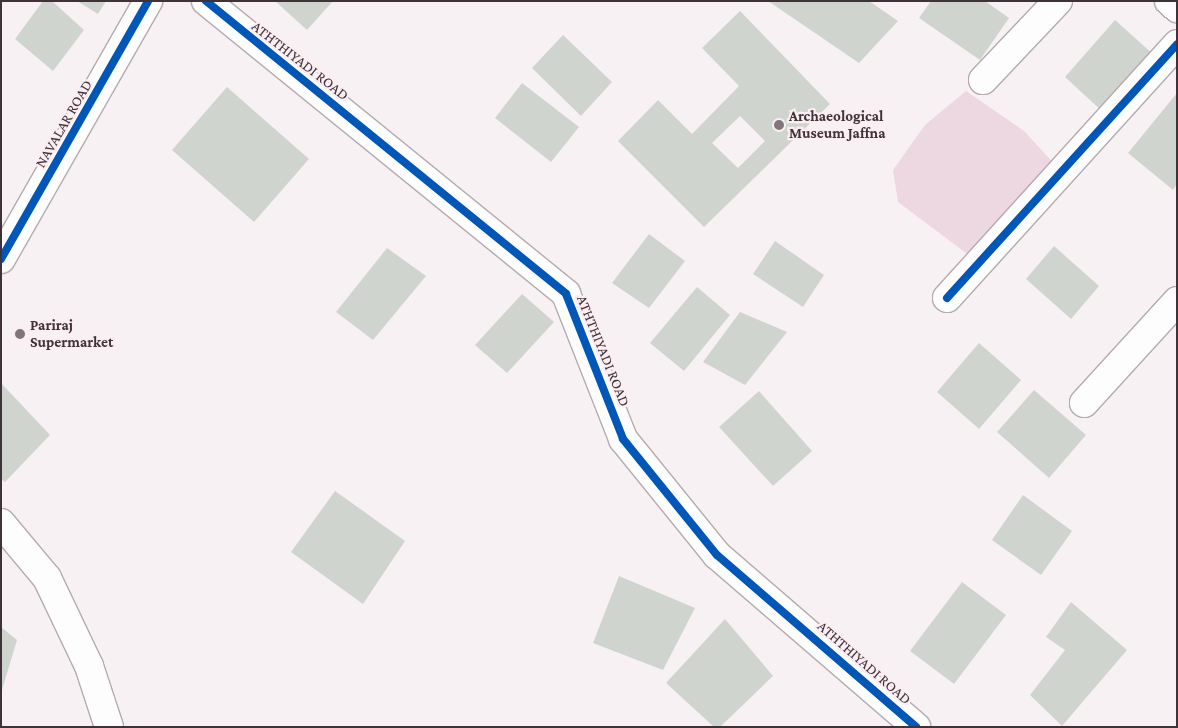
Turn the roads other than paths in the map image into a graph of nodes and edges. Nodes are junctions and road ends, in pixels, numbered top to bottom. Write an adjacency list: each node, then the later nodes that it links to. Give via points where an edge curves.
1 (148, 1): 8 (street, NAVALAR ROAD)
2 (206, 1): 14 (street, ATHTHIYADI ROAD, via 566,294 623,439 717,555)
3 (1058, 1): 7 (street)
4 (1169, 1): 5 (street)
5 (1177, 8)
6 (1177, 44): 9 (street)
7 (983, 80)
8 (1, 260)
9 (947, 298)
10 (1177, 302): 11 (street)
11 (1084, 403)
12 (1, 523): 13 (street, via 47,578 88,666)
13 (109, 727)
14 (916, 727)

